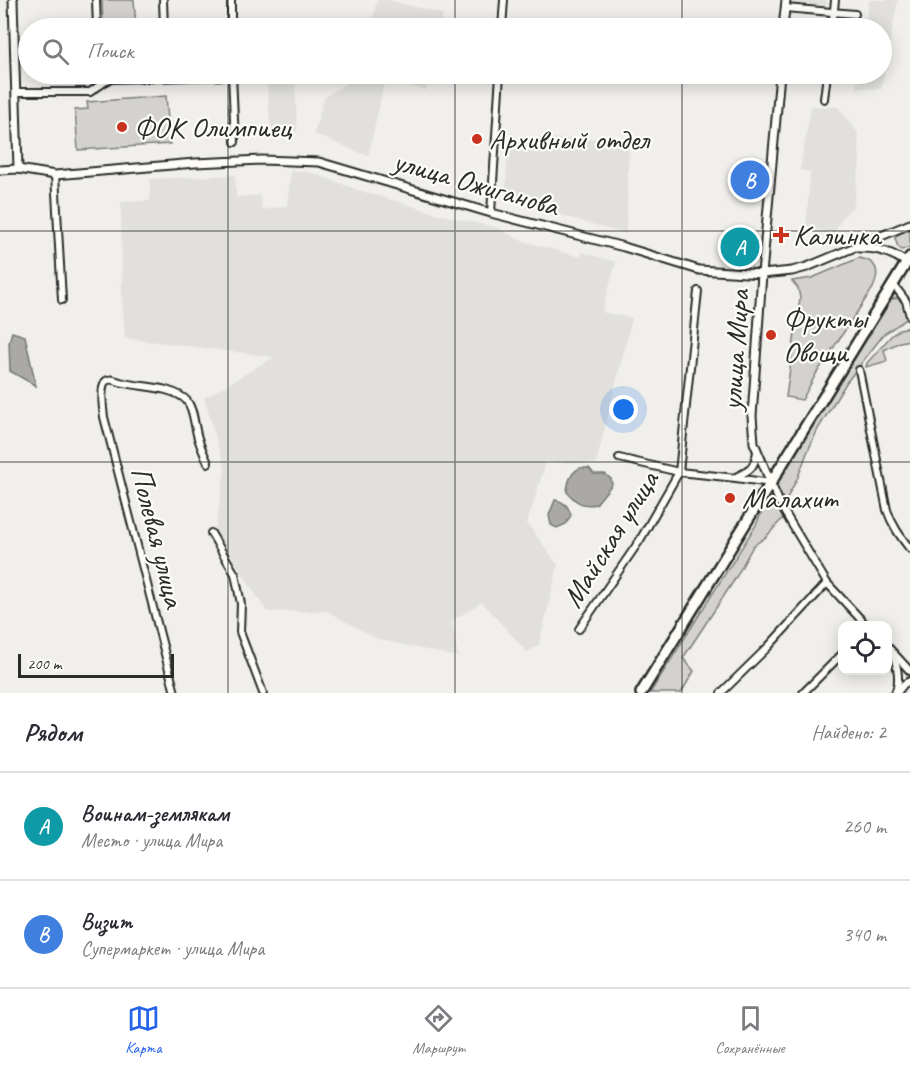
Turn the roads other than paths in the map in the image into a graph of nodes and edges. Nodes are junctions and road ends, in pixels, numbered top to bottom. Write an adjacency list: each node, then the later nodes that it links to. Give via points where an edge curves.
1 (14, 0): 20 (street)
2 (96, 0): 10 (street)
3 (163, 0): 11 (street)
4 (231, 0): 12 (street)
5 (504, 0): 13 (street)
6 (835, 0): 8 (street)
7 (786, 4): 8 (street)
8 (833, 12): 9 (street); 14 (street)
9 (855, 14)
10 (97, 18)
11 (164, 18)
12 (231, 18)
13 (503, 18)
14 (833, 18)
15 (232, 84): 22 (street)
16 (499, 84): 26 (street)
17 (779, 84): 30 (street, улица Мира)
18 (826, 84): 21 (street)
19 (100, 85): 20 (street, via 90,92)
20 (16, 92): 23 (street)
21 (824, 99)
22 (235, 142)
23 (18, 169): 24 (street, улица Ожиганова); 25 (street, улица Ожиганова)
24 (0, 170)
25 (55, 175): 26 (street, улица Ожиганова, via 195,163 319,162); 33 (street)
26 (491, 213): 30 (street, улица Ожиганова, via 699,270)
27 (910, 224): 28 (street, улица Ожиганова)
28 (853, 248): 29 (street, via 882,249); 30 (street, улица Ожиганова, via 807,267)
29 (908, 260): 31 (main road)
30 (762, 274): 36 (street, улица Мира, via 752,416)
31 (893, 284): 34 (street, via 906,301); 41 (main road)
32 (698, 291): 39 (street)
33 (62, 300)
34 (910, 316)
35 (859, 370): 43 (street, via 890,521)
36 (757, 452): 40 (street, via 749,471); 41 (street, улица Мира)
37 (619, 458): 39 (street)
38 (208, 463): 51 (street, Полевая улица, via 190,407 181,396 105,381 105,417)
39 (679, 472): 40 (street); 46 (street, Майская улица, via 640,540)
40 (736, 478): 41 (street)
41 (771, 483): 44 (street); 53 (main road)
42 (211, 533): 52 (street, via 235,574 241,604 240,632)
43 (910, 549)
44 (827, 583): 45 (street); 54 (street)
45 (862, 621)
46 (579, 629)
47 (893, 653): 49 (street); 56 (street, via 898,671)
48 (838, 659): 55 (street)
49 (910, 671)
50 (910, 681): 56 (street)
51 (175, 693)
52 (263, 693)
53 (641, 693)
54 (721, 693)
55 (803, 693)
56 (896, 693)

